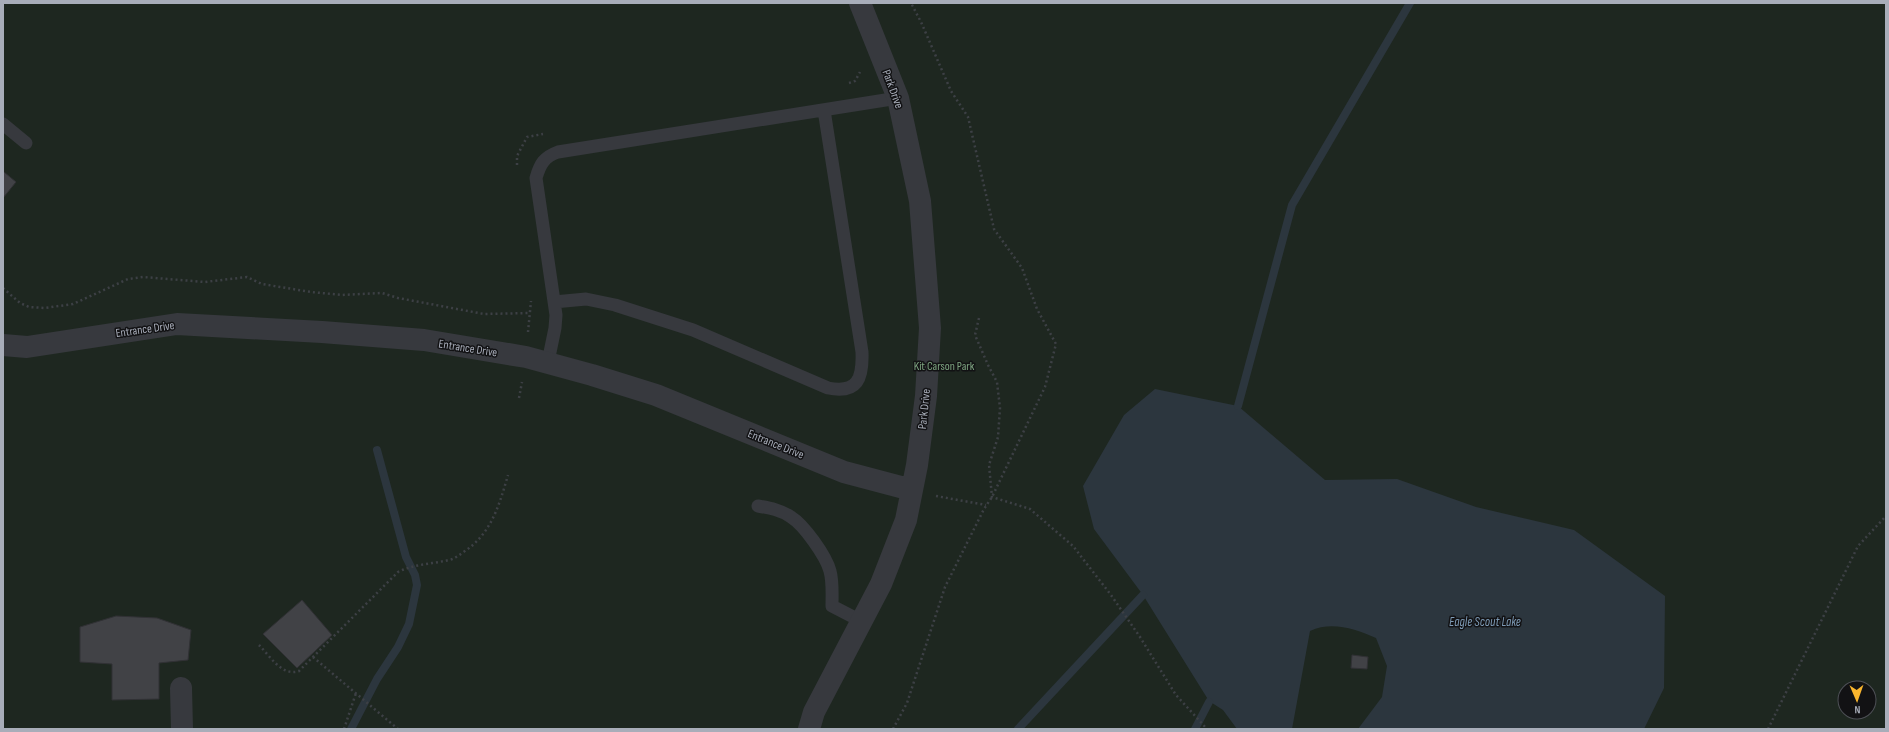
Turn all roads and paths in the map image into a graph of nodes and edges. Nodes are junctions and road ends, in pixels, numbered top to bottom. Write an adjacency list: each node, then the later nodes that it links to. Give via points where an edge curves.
1 (860, 3): 5 (street, Park Drive)
2 (910, 3): 22 (path, via 951,91 968,117 994,229 1022,268 1036,308 1056,344 1045,387)
3 (859, 67): 4 (path, via 860,73 855,81)
4 (848, 83)
5 (898, 98): 6 (lane); 21 (street, Park Drive, via 920,201 930,328 926,396)
6 (824, 110): 13 (lane, via 558,152 547,156 539,166 536,178); 13 (lane, via 862,352 859,379 852,388 828,388 694,330 615,305 586,299)
7 (3, 124): 9 (lane)
8 (549, 133): 10 (path, via 527,137 517,156)
9 (26, 143)
10 (517, 170)
11 (3, 288): 14 (path, via 20,303 29,307 45,308 73,304 128,279 143,277 206,282 247,277 262,284 311,292 342,295 382,293 484,314)
12 (531, 299): 14 (path)
13 (554, 302): 18 (lane, via 556,328)
14 (530, 313): 17 (path)
15 (979, 318): 22 (path, via 975,335 997,382 1000,408 998,437 989,465)
16 (3, 345): 17 (street, Entrance Drive, via 27,347 177,324 424,340)
17 (526, 357): 18 (street, Entrance Drive); 19 (path)
18 (548, 362): 21 (street, Entrance Drive, via 656,395 844,472)
19 (519, 398)
20 (508, 475): 28 (path, via 498,508 486,532 470,548 452,560 409,566 398,572)
21 (912, 490): 23 (path); 26 (street, Park Drive, via 906,520)
22 (992, 497): 23 (path); 36 (path, via 1030,509 1073,546 1111,595 1176,695)
23 (986, 505): 35 (path, via 945,587 907,703)
24 (758, 506): 26 (lane, via 776,509 791,517 802,528 828,562 832,606)
25 (1886, 516): 37 (path, via 1858,546)
26 (863, 622): 34 (street, Park Drive, via 814,712)
27 (260, 645): 28 (path, via 283,670 293,673 299,671)
28 (313, 657): 30 (path)
29 (181, 688): 31 (street)
30 (356, 693): 32 (path); 33 (path)
31 (182, 729)
32 (344, 729)
33 (398, 729)
34 (809, 729)
35 (893, 729)
36 (1207, 729)
37 (1768, 729)

